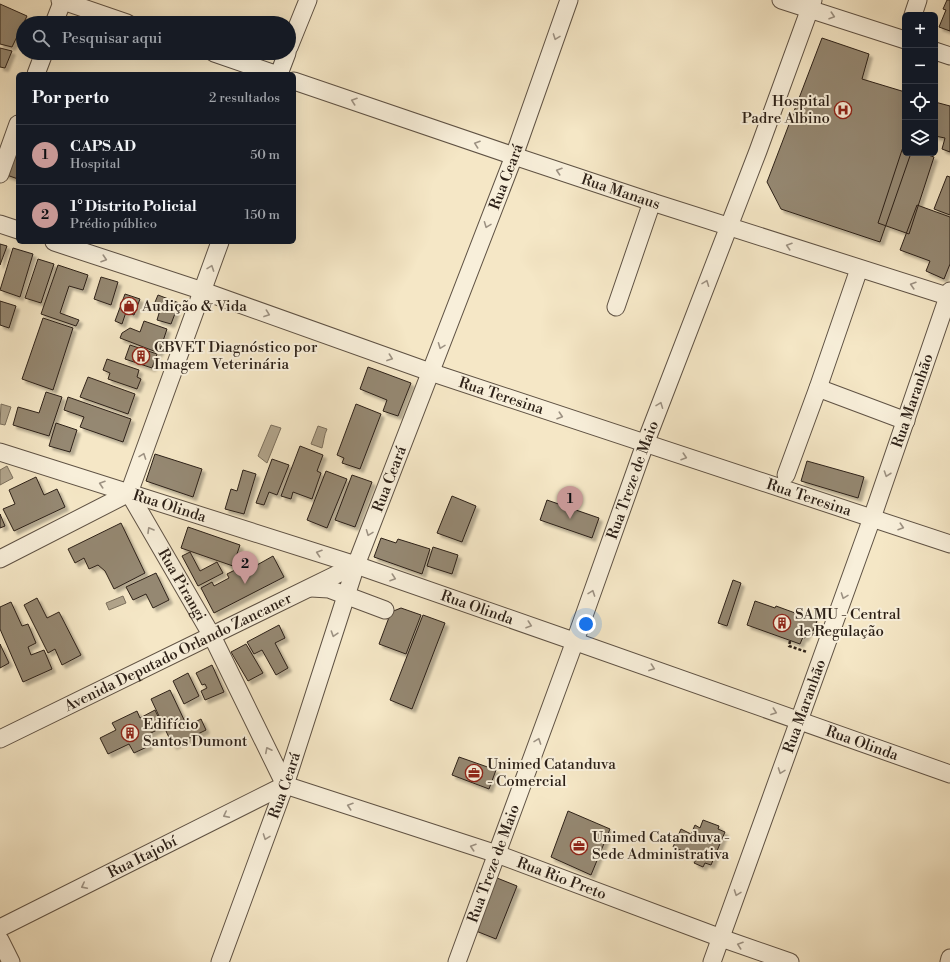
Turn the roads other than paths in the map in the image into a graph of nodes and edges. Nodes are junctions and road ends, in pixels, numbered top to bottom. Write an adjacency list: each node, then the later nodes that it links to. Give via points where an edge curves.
1 (62, 0): 8 (street); 9 (street)
2 (308, 0): 10 (street)
3 (569, 0): 22 (street, Rua Ceará, one-way to 22)
4 (781, 0): 6 (street)
5 (918, 0): 7 (street)
6 (812, 4): 11 (street, one-way to 11); 26 (street, Rua Treze de Maio)
7 (914, 12)
8 (56, 16)
9 (107, 16)
10 (296, 30)
11 (902, 39)
12 (938, 52): 13 (street)
13 (950, 56)
14 (41, 60): 17 (street)
15 (234, 60): 18 (street)
16 (284, 60): 19 (street)
17 (37, 72)
18 (269, 72)
19 (279, 72)
20 (296, 82): 22 (street, Rua Manaus, one-way to 20)
21 (16, 130): 23 (street)
22 (514, 156): 24 (street, Rua Manaus, one-way to 22); 34 (street, Rua Ceará, one-way to 34)
23 (0, 174)
24 (652, 202): 26 (street, Rua Manaus); 33 (street)
25 (0, 224): 27 (street)
26 (728, 226): 30 (street, Rua Manaus, one-way to 26); 37 (street, Rua Treze de Maio, one-way to 26)
27 (16, 229)
28 (60, 244): 31 (street, Rua Teresina, one-way to 31)
29 (219, 244): 31 (street, one-way to 29)
30 (859, 269): 32 (street, Rua Manaus, one-way to 30); 35 (street)
31 (203, 291): 34 (street, Rua Teresina, one-way to 34); 40 (street, one-way to 31)
32 (949, 295): 36 (street, Rua Maranhão)
33 (616, 307)
34 (430, 372): 37 (street, Rua Teresina, one-way to 37); 44 (street, Rua Ceará, one-way to 44)
35 (818, 388): 36 (street); 39 (street)
36 (906, 421): 41 (street, Rua Maranhão, one-way to 41)
37 (645, 444): 41 (street, Rua Teresina, one-way to 41); 49 (street, Rua Treze de Maio, one-way to 37)
38 (0, 452): 40 (street, Rua Olinda, one-way to 38)
39 (786, 475)
40 (129, 493): 43 (street); 44 (street, Rua Olinda, one-way to 40); 48 (street, Rua Pirangi, one-way to 40)
41 (872, 518): 42 (street, Rua Teresina, one-way to 42); 50 (street, Rua Maranhão, one-way to 50)
42 (950, 544)
43 (0, 559)
44 (356, 565): 45 (street, Avenida Deputado Orlando Zancaner); 46 (street, Rua Ceará); 49 (street, Rua Olinda, one-way to 49)
45 (310, 588): 46 (street, via 329,589); 48 (street, Avenida Deputado Orlando Zancaner)
46 (346, 597): 47 (street); 53 (street, Rua Ceará, one-way to 53)
47 (385, 610)
48 (212, 636): 51 (street, Avenida Deputado Orlando Zancaner); 53 (street, Rua Pirangi, one-way to 48)
49 (575, 641): 50 (street, Rua Olinda, one-way to 50); 54 (street, Rua Treze de Maio, one-way to 49)
50 (800, 721): 52 (street, Rua Olinda); 56 (street, Rua Maranhão, one-way to 56)
51 (0, 739)
52 (950, 774)
53 (285, 785): 54 (street, Rua Rio Preto, one-way to 53); 55 (street, Rua Itajobí, one-way to 55); 60 (street, Rua Ceará, one-way to 60)
54 (497, 854): 56 (street, Rua Rio Preto); 61 (street, Rua Treze de Maio)
55 (0, 928)
56 (721, 938): 62 (street, Rua Maranhão); 63 (street, Rua Rio Preto, one-way to 56)
57 (0, 940): 59 (street)
58 (950, 958): 64 (street)
59 (11, 962)
60 (220, 962)
61 (457, 962)
62 (712, 962)
63 (790, 962)
64 (948, 962)

